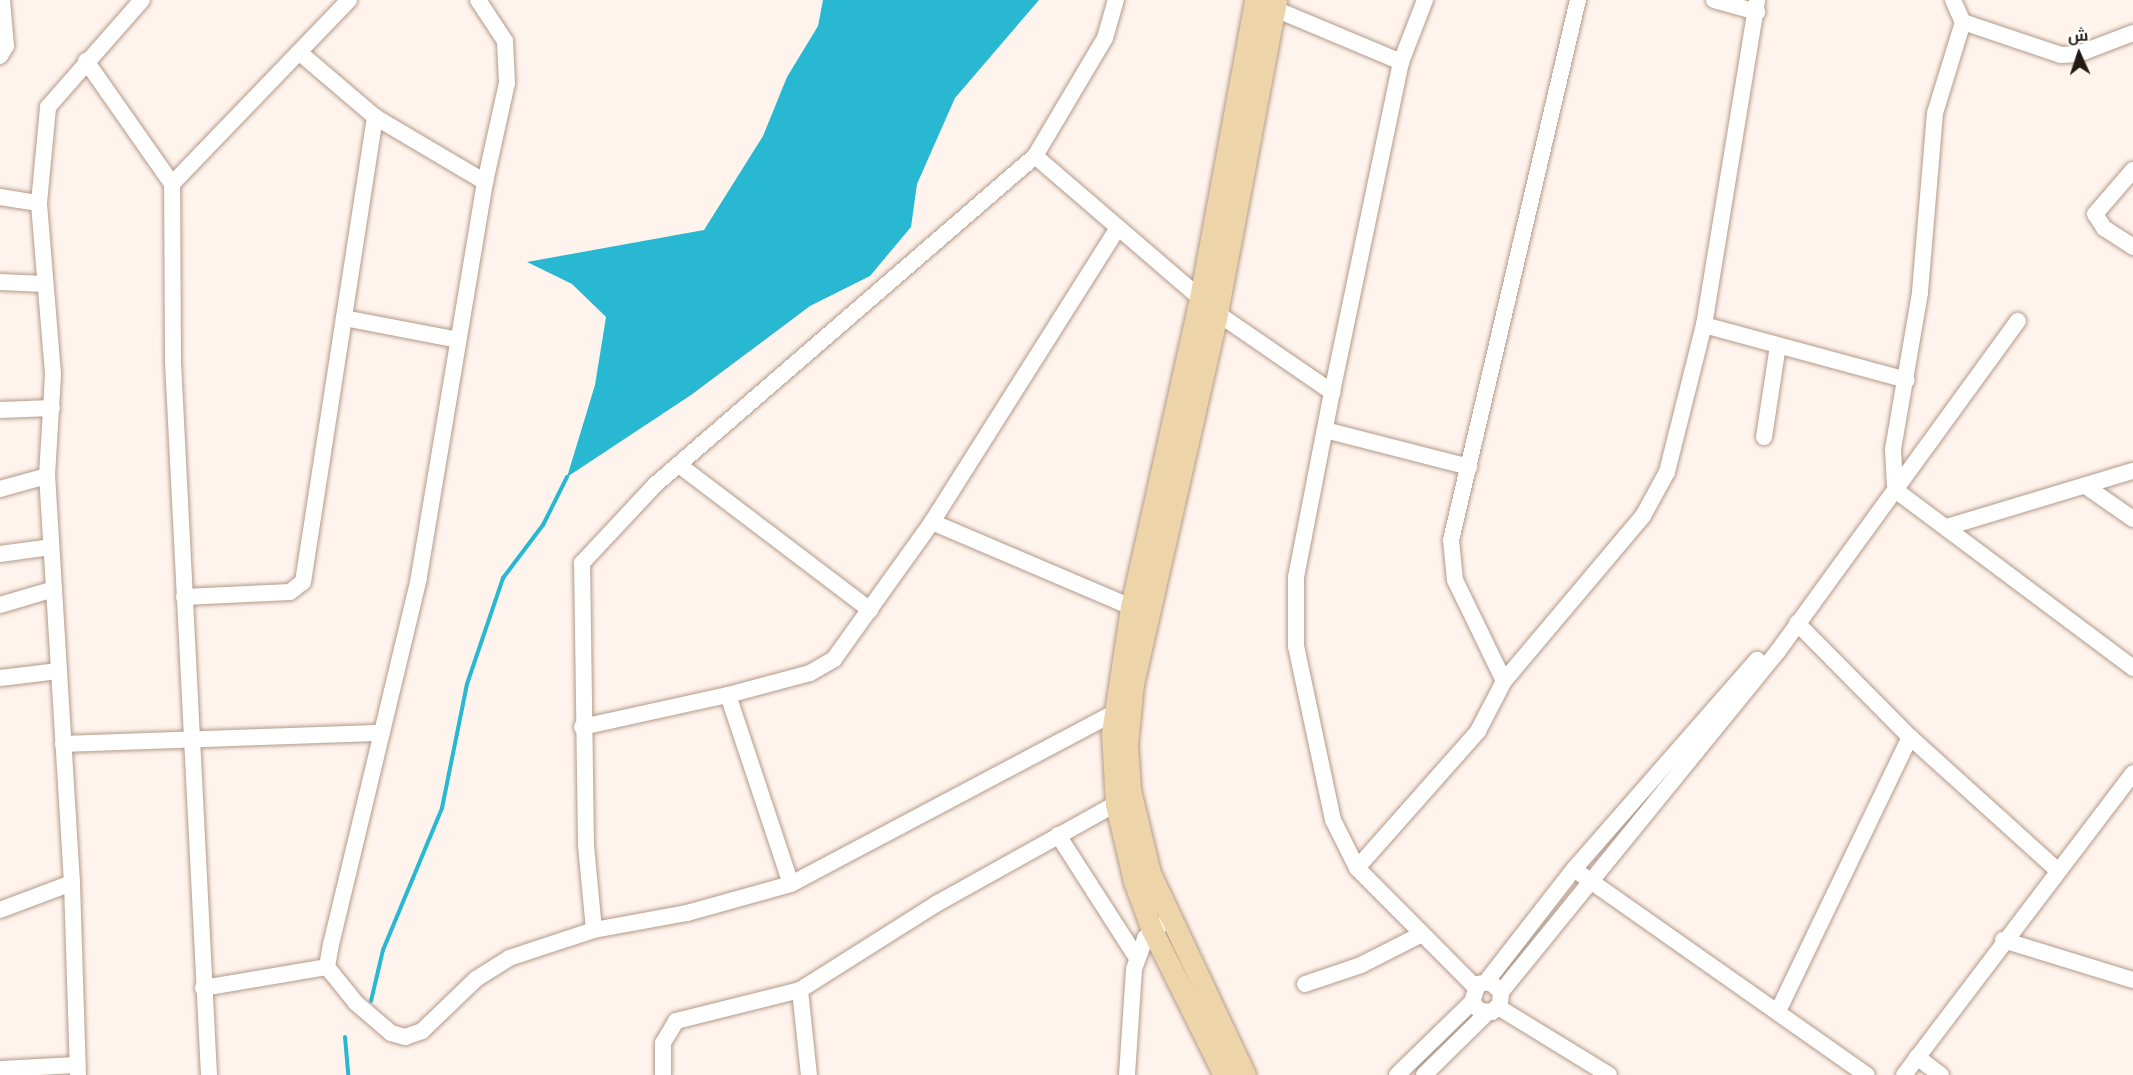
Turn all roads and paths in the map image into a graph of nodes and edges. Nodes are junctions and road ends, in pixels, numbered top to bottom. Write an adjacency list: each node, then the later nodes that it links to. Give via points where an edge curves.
1 (2, 0): 17 (street, via 6,46)
2 (142, 0): 18 (street)
3 (349, 0): 15 (street)
4 (478, 0): 23 (street, via 502,34 508,72)
5 (1116, 0): 21 (street, via 1105,38)
6 (1255, 0): 16 (main road)
7 (1425, 0): 19 (street)
8 (1578, 0): 45 (street)
9 (1714, 0): 12 (street)
10 (1953, 0): 13 (street)
11 (1275, 4): 16 (main road); 19 (street)
12 (1757, 6): 35 (street)
13 (1963, 22): 14 (street, via 2061,55 2078,54); 38 (street, via 1935,113 1926,237)
14 (2133, 33)
15 (299, 52): 20 (street); 24 (street)
16 (1256, 54): 31 (main road); 32 (main road)
17 (0, 56)
18 (86, 60): 24 (street); 26 (street, via 48,107)
19 (1401, 62): 39 (street)
20 (375, 117): 23 (street); 33 (street)
21 (1035, 156): 27 (street); 44 (street)
22 (2133, 170): 28 (street, via 2095,214 2104,228)
23 (485, 182): 36 (street)
24 (172, 184): 57 (street)
25 (0, 197): 26 (street)
26 (39, 203): 30 (street)
27 (1116, 231): 31 (street); 52 (street)
28 (2133, 247)
29 (0, 282): 30 (street)
30 (45, 284): 40 (street)
31 (1200, 298): 59 (main road)
32 (1217, 313): 39 (street); 83 (main road, via 1154,581 1128,724 1127,761)
33 (344, 318): 36 (street); 57 (street, via 303,582 290,592)
34 (2018, 321): 50 (street)
35 (1704, 326): 37 (street); 65 (street, via 1667,471 1643,516)
36 (458, 340): 69 (street, via 419,578)
37 (1778, 346): 38 (street); 43 (street)
38 (1907, 380): 50 (street, via 1893,449)
39 (1332, 392): 42 (street)
40 (52, 408): 41 (street); 47 (street)
41 (0, 410)
42 (1325, 430): 45 (street); 76 (street, via 1296,577 1296,646 1333,819)
43 (1764, 437)
44 (679, 465): 60 (street); 68 (street, via 607,531 582,563)
45 (1469, 467): 65 (street, via 1451,540 1451,564)
46 (2133, 471): 48 (street)
47 (47, 476): 49 (street); 54 (street)
48 (2087, 487): 51 (street); 53 (street)
49 (0, 489)
50 (1898, 492): 53 (street); 61 (street)
51 (2133, 519)
52 (932, 522): 59 (street); 60 (street)
53 (1947, 527): 62 (street)
54 (51, 547): 55 (street); 56 (street)
55 (0, 554)
56 (54, 590): 58 (street); 63 (street)
57 (184, 597): 71 (street)
58 (0, 605)
59 (1131, 607): 67 (main road)
60 (870, 610): 66 (street, via 834,659 810,673)
61 (1797, 623): 70 (street); 77 (street, via 1775,640); 79 (street)
62 (2133, 668)
63 (59, 671): 64 (street); 72 (street)
64 (0, 678)
65 (1504, 681): 76 (street, via 1478,731)
66 (728, 695): 68 (street); 81 (street)
67 (1112, 714): 74 (main road); 81 (street)
68 (582, 727): 84 (street)
69 (382, 733): 71 (street); 88 (street)
70 (1910, 738): 78 (street); 95 (street)
71 (192, 739): 72 (street); 91 (street)
72 (63, 744): 80 (street)
73 (2133, 773): 78 (street)
74 (1116, 804): 75 (street); 83 (main road)
75 (1058, 835): 87 (street); 92 (street)
76 (1357, 868): 85 (street)
77 (1574, 869): 79 (street); 93 (street)
78 (2057, 870): 86 (street)
79 (1591, 881): 94 (street); 95 (street)
80 (72, 883): 82 (street); 98 (street)
81 (791, 884): 84 (street, via 687,913)
82 (2, 905)
83 (1160, 924): 87 (street); 103 (main road); 104 (main road)
84 (594, 930): 88 (street, via 495,965 429,1027 405,1037 378,1025)
85 (1420, 935): 90 (street, via 1361,965); 93 (street)
86 (2003, 940): 89 (street); 96 (street)
87 (1137, 958): 102 (street)
88 (327, 967): 91 (street)
89 (2133, 980)
90 (1305, 984)
91 (203, 988): 99 (street)
92 (800, 990): 100 (street, via 676,1021 663,1043); 101 (street)
93 (1478, 990): 94 (street); 94 (street); 105 (street)
94 (1496, 1004): 106 (street); 107 (street)
95 (1779, 1009): 108 (street)
96 (1917, 1057): 109 (street); 110 (street)
97 (0, 1069): 98 (street)
98 (78, 1070)
99 (208, 1075)
100 (663, 1075)
101 (810, 1075)
102 (1127, 1075)
103 (1224, 1075)
104 (1245, 1075)
105 (1397, 1075)
106 (1424, 1075)
107 (1609, 1075)
108 (1867, 1075)
109 (1904, 1075)
110 (1941, 1075)

